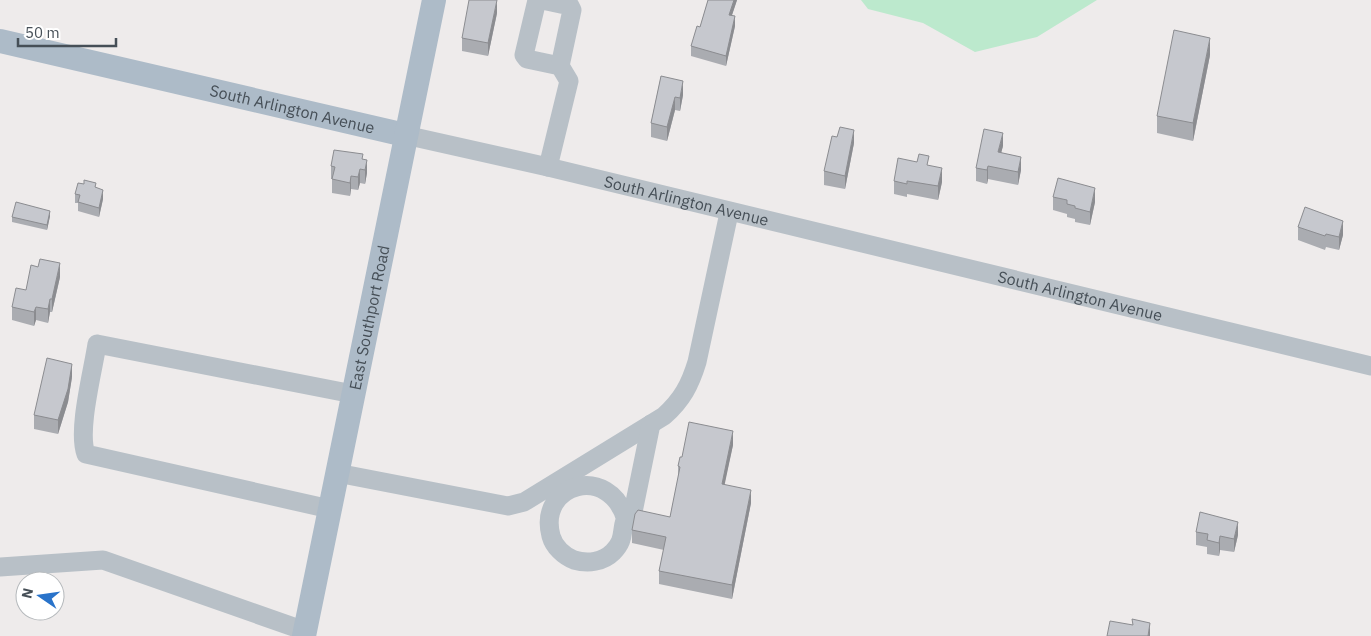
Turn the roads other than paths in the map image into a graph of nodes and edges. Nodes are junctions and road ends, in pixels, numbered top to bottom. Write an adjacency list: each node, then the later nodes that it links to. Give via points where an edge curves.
1 (434, 0): 7 (main road, East Southport Road)
2 (537, 0): 6 (street, via 524,55 527,59)
3 (542, 0): 4 (street)
4 (577, 5): 6 (street)
5 (0, 41): 7 (main road, South Arlington Avenue)
6 (560, 66): 8 (street, via 570,81)
7 (406, 135): 8 (street, South Arlington Avenue); 11 (main road, East Southport Road)
8 (548, 167): 9 (street, South Arlington Avenue)
9 (729, 213): 10 (street, South Arlington Avenue); 12 (street, via 690,386 678,403)
10 (1371, 366)
11 (353, 394): 13 (main road, East Southport Road); 15 (street, via 97,344 84,424 82,445 86,454)
12 (651, 424): 14 (street, via 524,502); 17 (street, via 633,512)
13 (337, 472): 14 (street); 15 (main road, East Southport Road)
14 (508, 506): 16 (street)
15 (330, 509): 19 (main road, East Southport Road)
16 (550, 514): 17 (street, via 562,494 584,485 607,490 616,498); 17 (street, via 548,527 552,540 569,558 580,562 592,562 614,551 621,542)
17 (626, 520)
18 (0, 567): 19 (street, via 103,560)
19 (305, 634)

